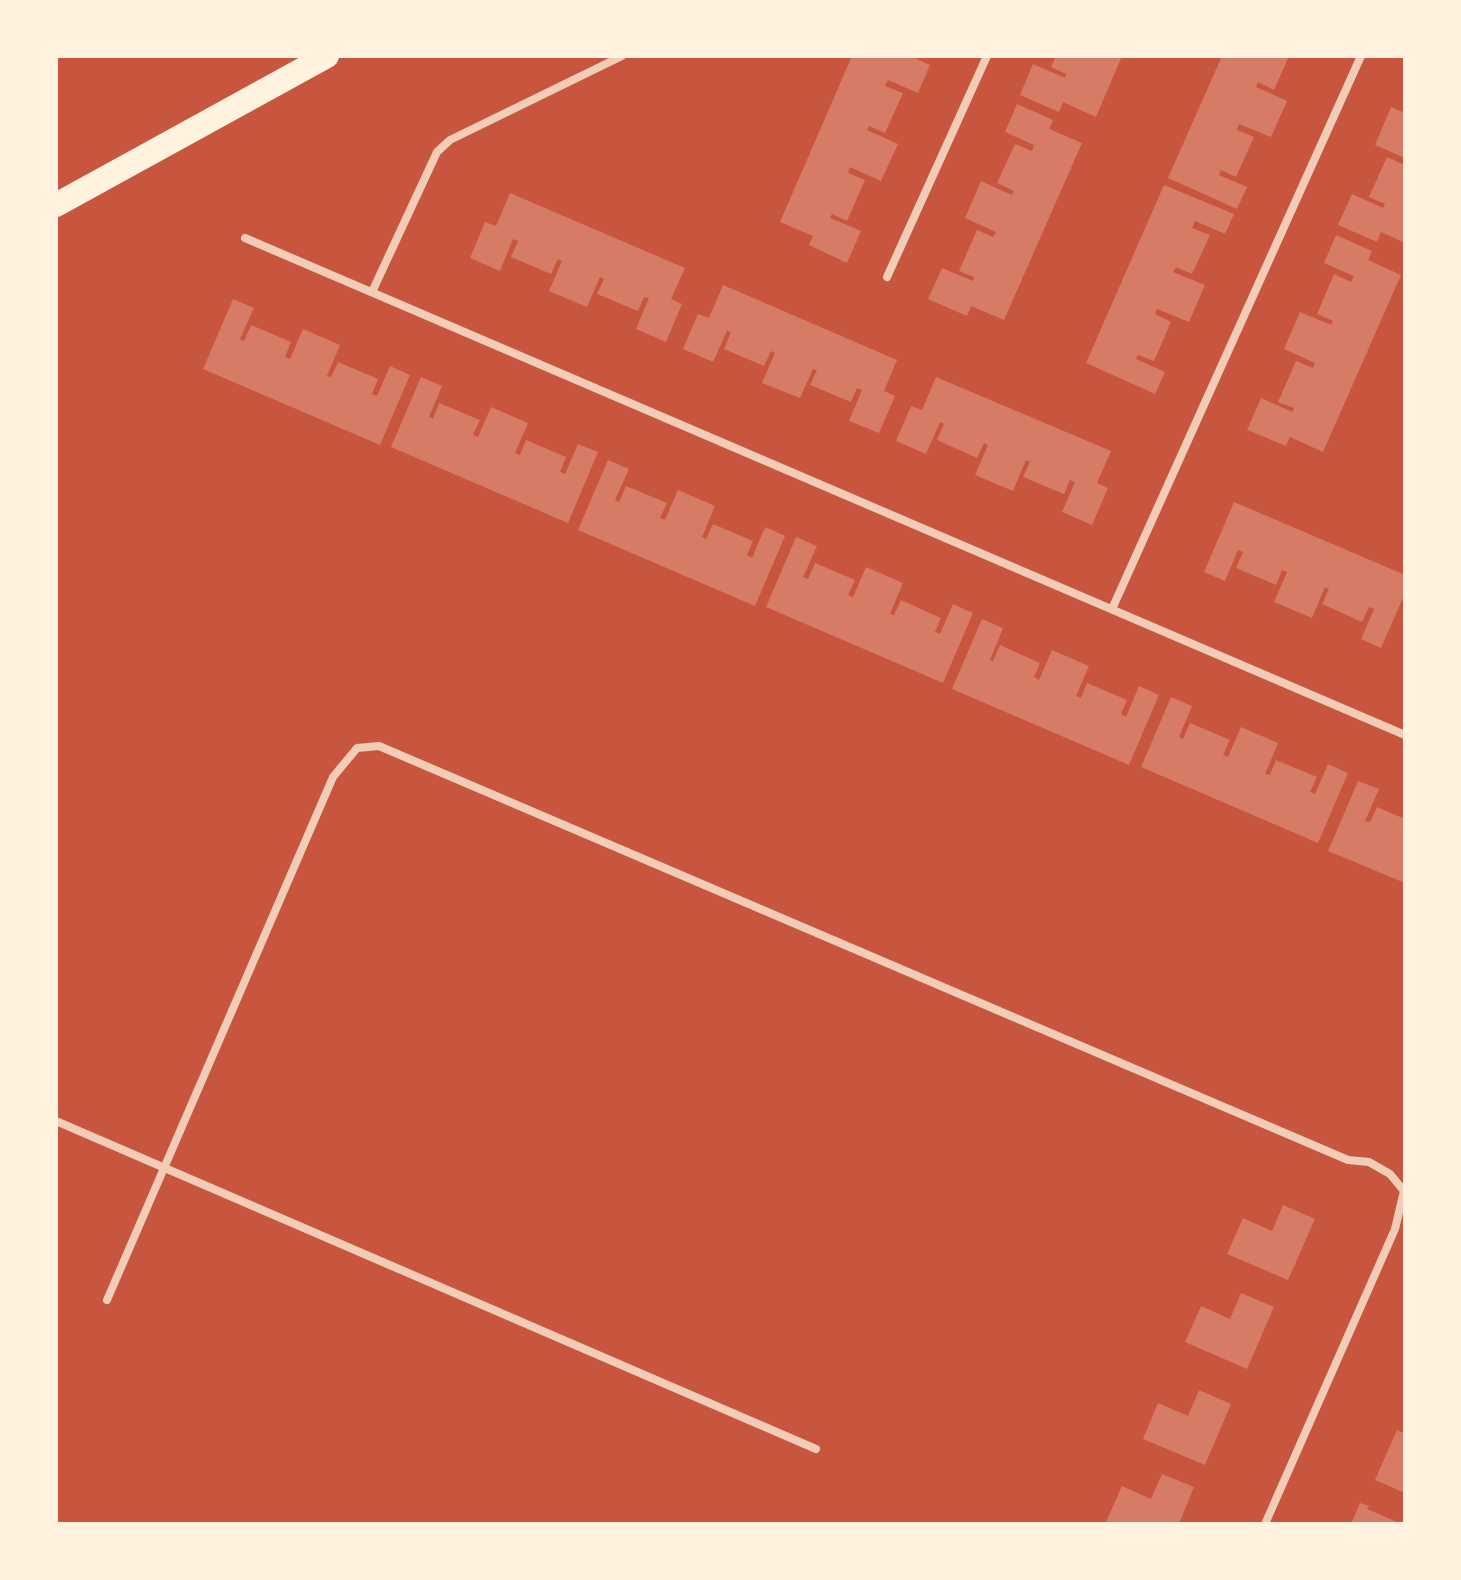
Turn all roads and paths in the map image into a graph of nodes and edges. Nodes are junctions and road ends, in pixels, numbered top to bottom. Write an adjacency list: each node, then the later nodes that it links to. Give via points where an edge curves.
1 (327, 56): 5 (highway)
2 (622, 56): 8 (street, via 450,140 437,152)
3 (987, 56): 7 (street)
4 (1361, 56): 9 (street)
5 (56, 205)
6 (245, 238): 8 (street)
7 (887, 277)
8 (372, 292): 9 (street)
9 (1112, 609): 10 (street)
10 (1405, 735)
11 (56, 1121): 12 (street)
12 (164, 1168): 13 (street, via 333,777 357,748 379,746 1348,1160 1369,1162 1390,1174); 14 (street); 15 (street)
13 (1404, 1191): 16 (street, via 1395,1229)
14 (107, 1300)
15 (816, 1449)
16 (1265, 1524)

